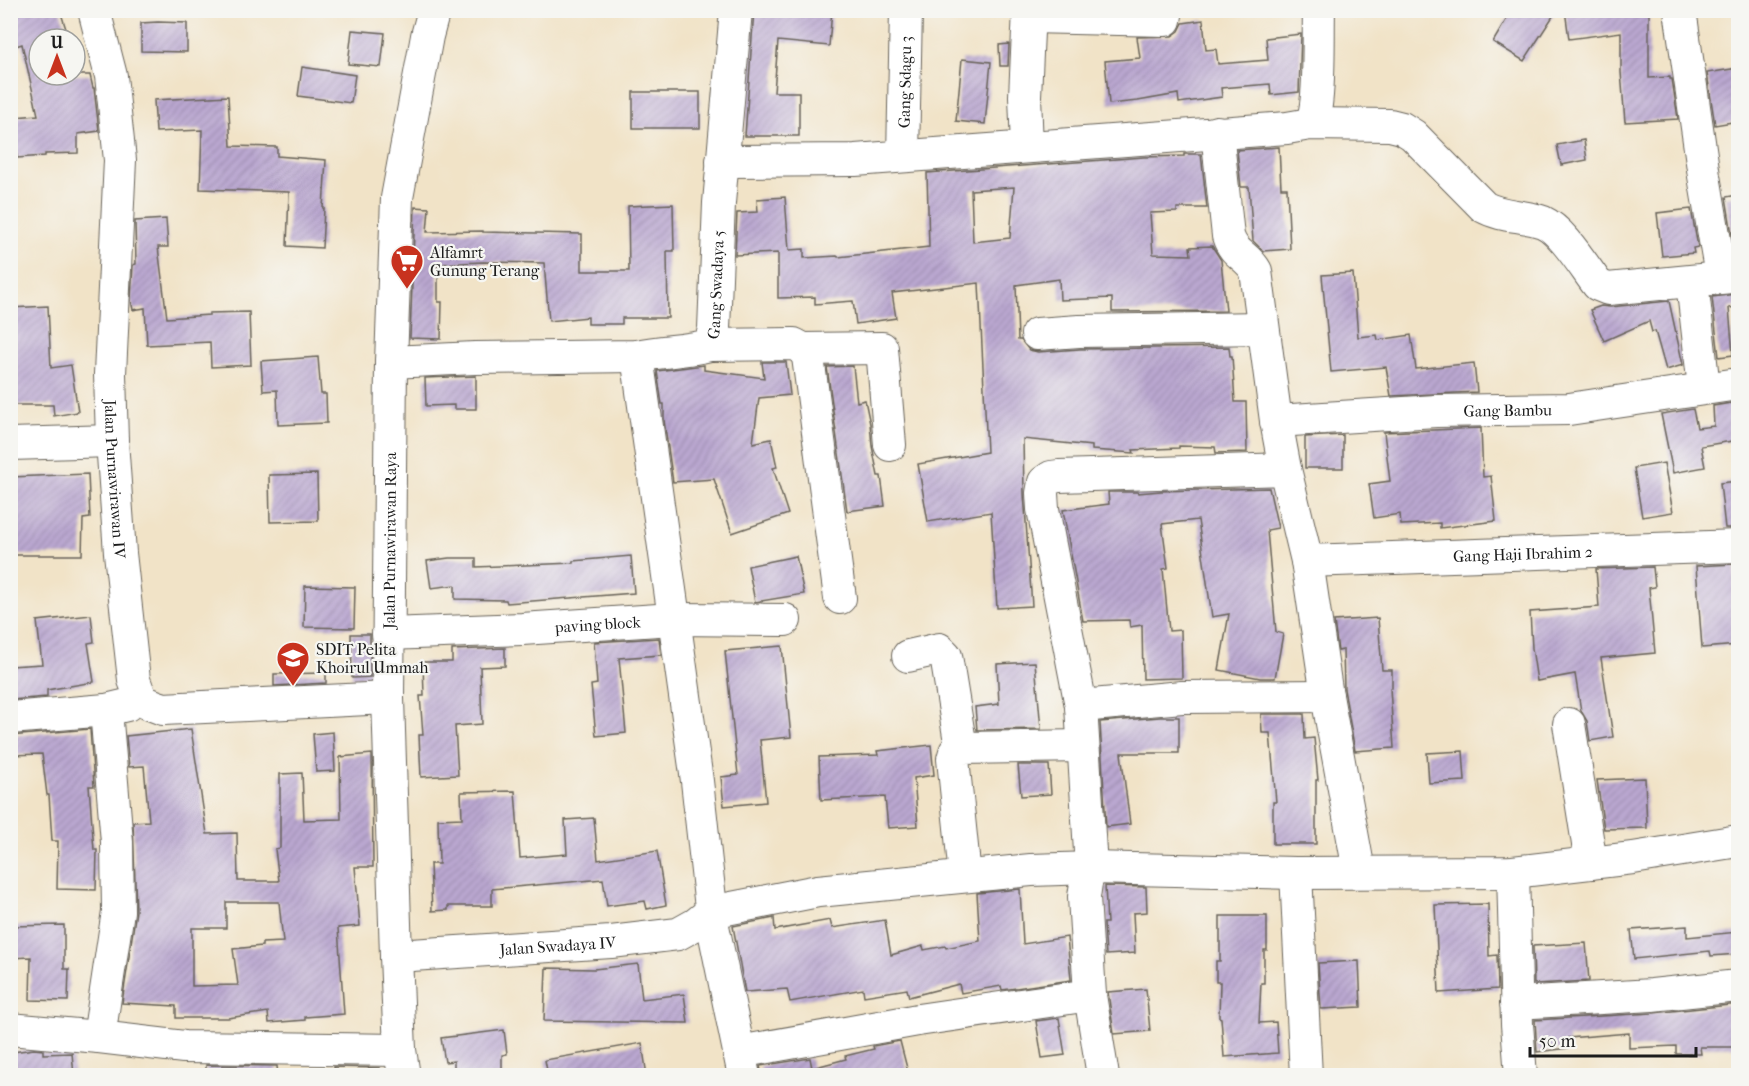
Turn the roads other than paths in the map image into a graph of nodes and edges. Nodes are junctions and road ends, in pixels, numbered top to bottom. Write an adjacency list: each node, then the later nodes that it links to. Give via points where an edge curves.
1 (94, 10): 25 (street, Jalan Purnawirawan IV, via 111,76 120,160 110,374)
2 (434, 10): 21 (street, Jalan Purnawirawan Raya, via 397,198)
3 (736, 10): 13 (street, Gang Swadaya 5)
4 (906, 10): 12 (street, Gang Sdagu 3)
5 (1167, 10): 8 (street, via 1165,20)
6 (1319, 10): 9 (street, via 1317,89 1314,120)
7 (1680, 10): 14 (street, via 1719,264 1723,273)
8 (1029, 14): 11 (street)
9 (1310, 124): 10 (street); 15 (street, via 1402,128 1484,207 1543,222 1558,233 1598,285 1608,289)
10 (1217, 132): 11 (street); 16 (street, via 1228,236 1237,253 1249,260 1256,271)
11 (1027, 147): 12 (street)
12 (903, 156): 13 (street)
13 (722, 161): 18 (street, Gang Swadaya 5)
14 (1735, 276): 15 (street)
15 (1692, 282): 23 (street)
16 (1263, 328): 17 (street); 24 (street)
17 (1037, 334)
18 (710, 345): 19 (street, via 794,344); 20 (street, Gang Swadaya 5)
19 (803, 349): 27 (street, via 882,348); 31 (street, via 808,357)
20 (637, 356): 21 (street, Gang Swadaya 5); 32 (street)
21 (391, 362): 34 (street, Jalan Purnawirawan Raya)
22 (1738, 384): 23 (street, Gang Bambu)
23 (1704, 388): 24 (street, Gang Bambu, via 1569,409 1436,411)
24 (1276, 421): 28 (street)
25 (112, 441): 26 (street); 38 (street, Jalan Purnawirawan IV, via 134,680)
26 (10, 444)
27 (890, 445)
28 (1285, 469): 30 (street); 39 (street, via 1059,476 1044,482 1044,509)
29 (1738, 546): 30 (street, Gang Haji Ibrahim 2)
30 (1307, 561): 36 (street)
31 (840, 598)
32 (674, 619): 33 (street, paving block); 34 (street, paving block); 52 (street, via 698,781)
33 (785, 620)
34 (388, 634): 37 (street, Jalan Purnawirawan Raya)
35 (908, 656): 44 (street, via 939,649 946,656)
36 (1327, 696): 39 (street, via 1182,697); 48 (street)
37 (388, 698): 38 (street, via 163,709); 53 (street, Jalan Purnawirawan Raya)
38 (142, 700): 40 (street)
39 (1082, 706): 43 (street)
40 (106, 710): 41 (street); 58 (street, via 117,842 118,911)
41 (10, 718)
42 (1569, 724): 46 (street)
43 (1083, 746): 44 (street); 47 (street)
44 (961, 748): 51 (street, via 953,759)
45 (1738, 841): 46 (street)
46 (1591, 863): 49 (street)
47 (1091, 868): 50 (street); 51 (street); 55 (street, via 1084,897)
48 (1359, 872): 49 (street); 50 (street)
49 (1513, 872): 56 (street)
50 (1296, 873): 62 (street)
51 (965, 876): 52 (street, via 818,891)
52 (711, 912): 53 (street, Jalan Swadaya IV, via 678,934); 60 (street)
53 (396, 956): 59 (street, Jalan Purnawirawan Raya)
54 (1738, 986): 56 (street)
55 (1090, 995): 60 (street, via 918,1020); 61 (street)
56 (1516, 1003): 63 (street)
57 (10, 1029): 58 (street)
58 (99, 1037): 59 (street)
59 (402, 1063)
60 (741, 1064)
61 (1103, 1076)
62 (1305, 1076)
63 (1521, 1076)

